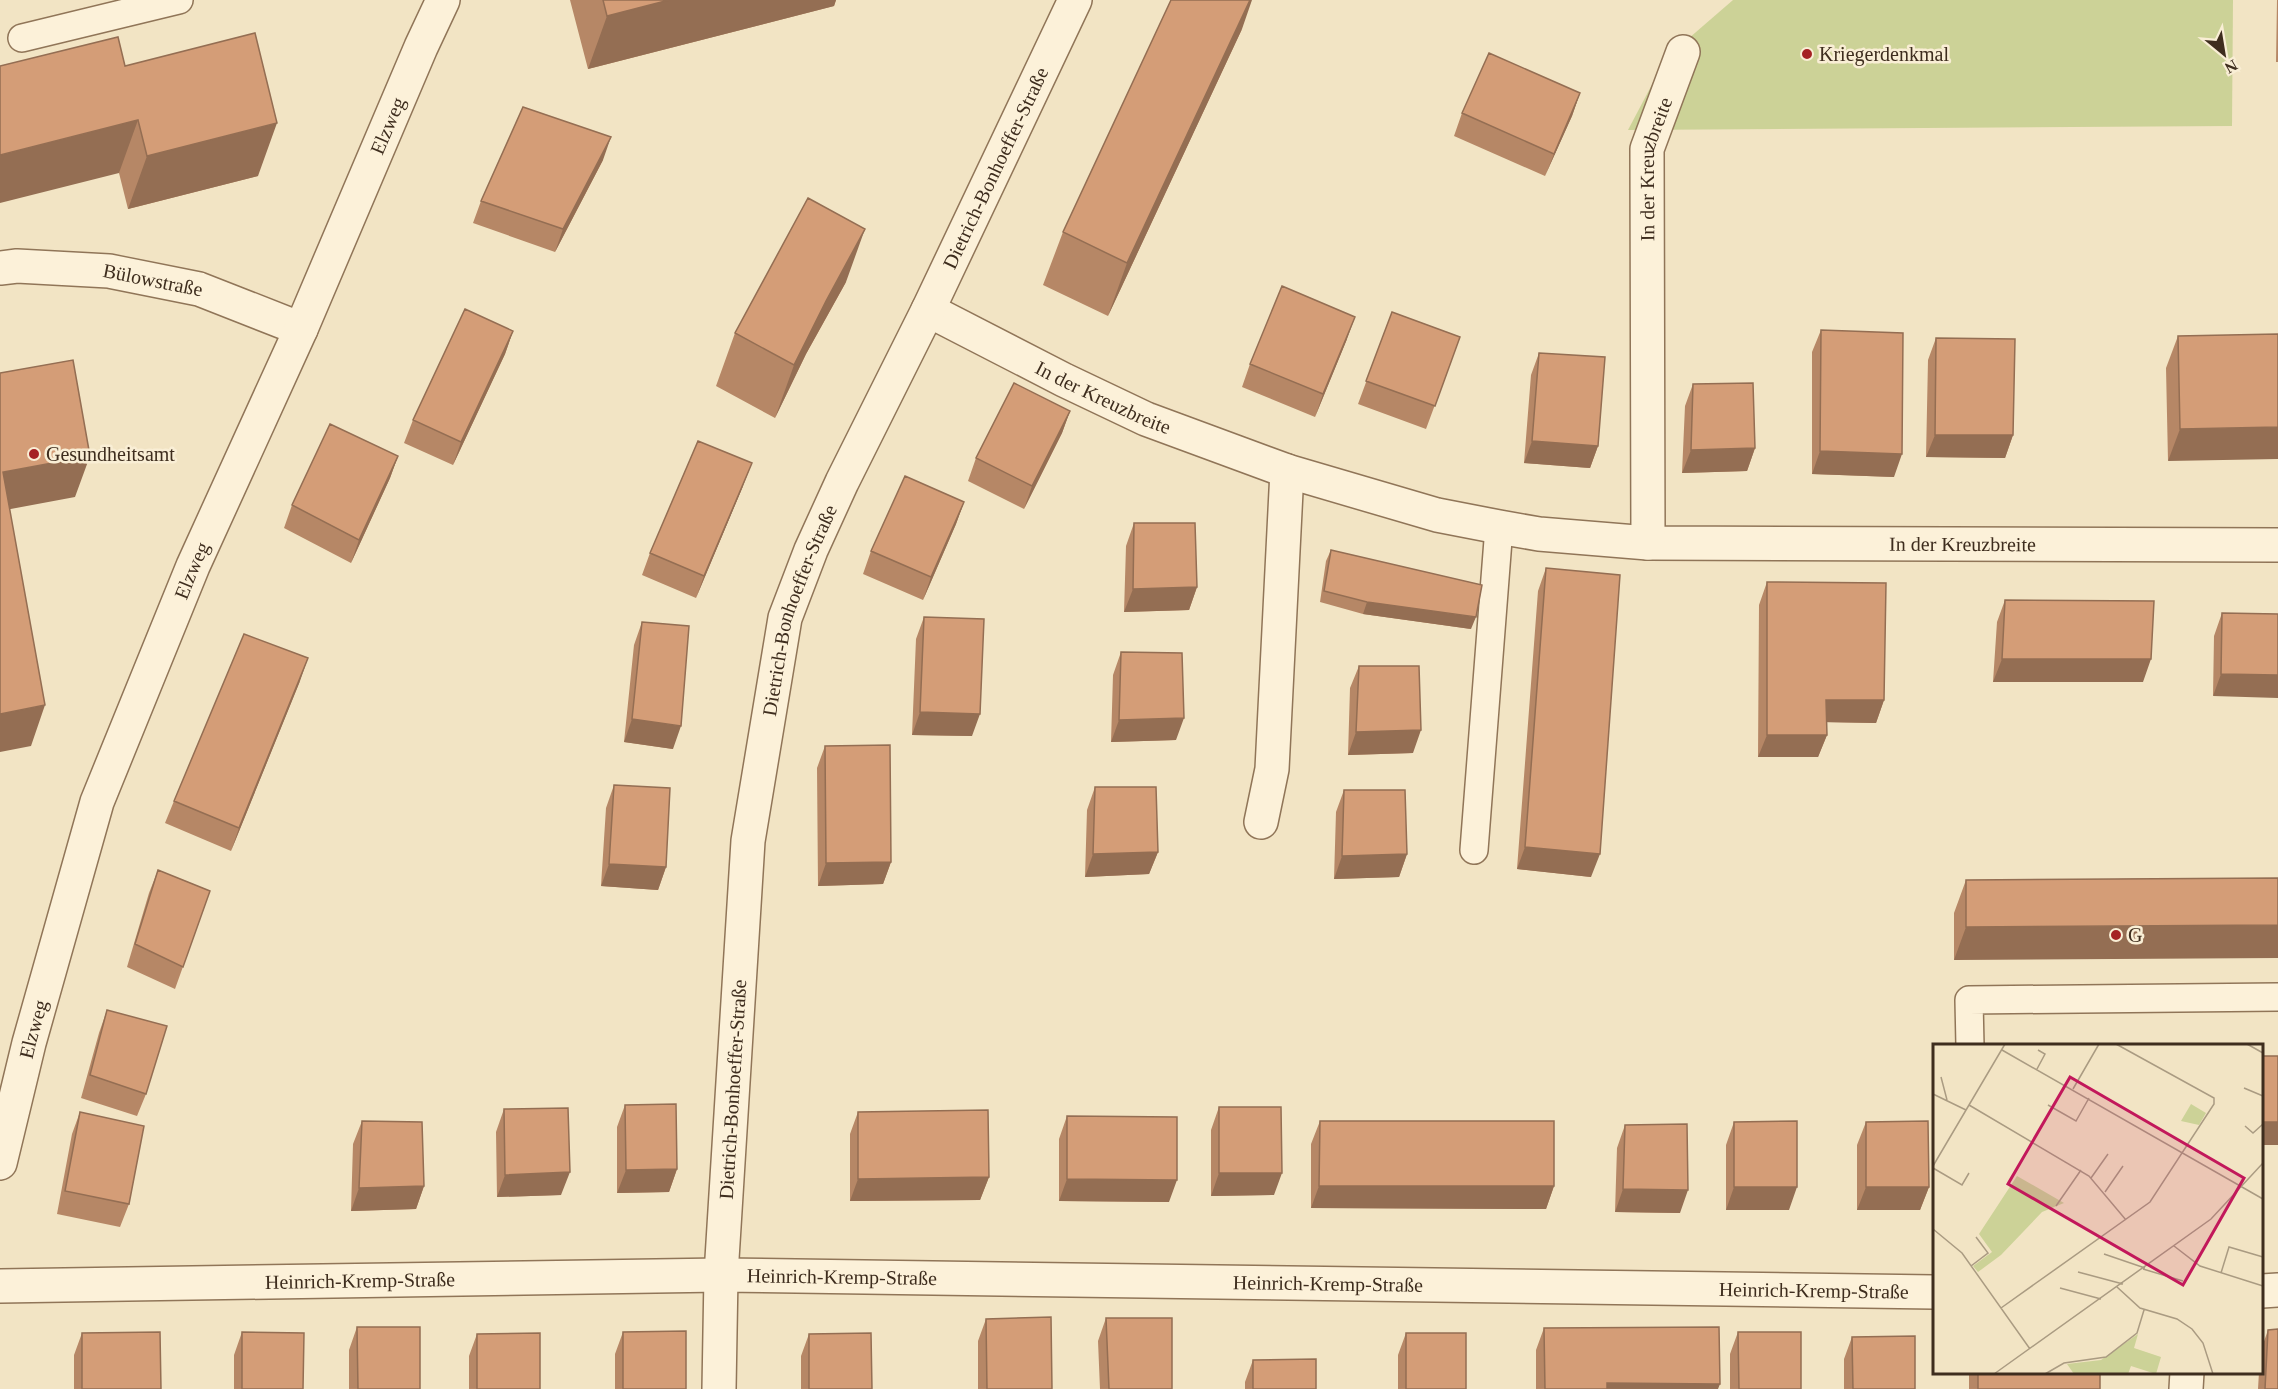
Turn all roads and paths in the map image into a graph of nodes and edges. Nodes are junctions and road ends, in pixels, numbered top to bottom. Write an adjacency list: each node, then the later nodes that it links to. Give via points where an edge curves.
1 (179, 0): 4 (lane)
2 (443, 0): 8 (street, Elzweg)
3 (1075, 0): 7 (street, Dietrich-Bonhoeffer-Straße)
4 (22, 38)
5 (1683, 52): 11 (street, In der Kreuzbreite, via 1647,149)
6 (0, 268): 8 (street, Bülowstraße, via 110,271 199,289)
7 (928, 310): 9 (street, In der Kreuzbreite, via 1146,419); 18 (street, Dietrich-Bonhoeffer-Straße, via 838,491 784,618 748,841)
8 (301, 328): 17 (street, Elzweg, via 193,566 97,802 29,1043)
9 (1287, 471): 10 (street, In der Kreuzbreite, via 1437,514); 13 (street, via 1272,769)
10 (1499, 527): 11 (street, In der Kreuzbreite); 14 (lane)
11 (1648, 543): 12 (street, In der Kreuzbreite)
12 (2278, 545)
13 (1261, 822)
14 (1474, 850)
15 (2278, 997): 16 (lane, via 1970,1000)
16 (1970, 1044)
17 (0, 1163)
18 (721, 1275): 19 (street, Heinrich-Kremp-Straße); 22 (street, Heinrich-Kremp-Straße); 23 (street, Heinrich-Kremp-Straße)
19 (0, 1286)
20 (2278, 1290): 21 (street)
21 (2263, 1291)
22 (1933, 1292)
23 (719, 1389)

